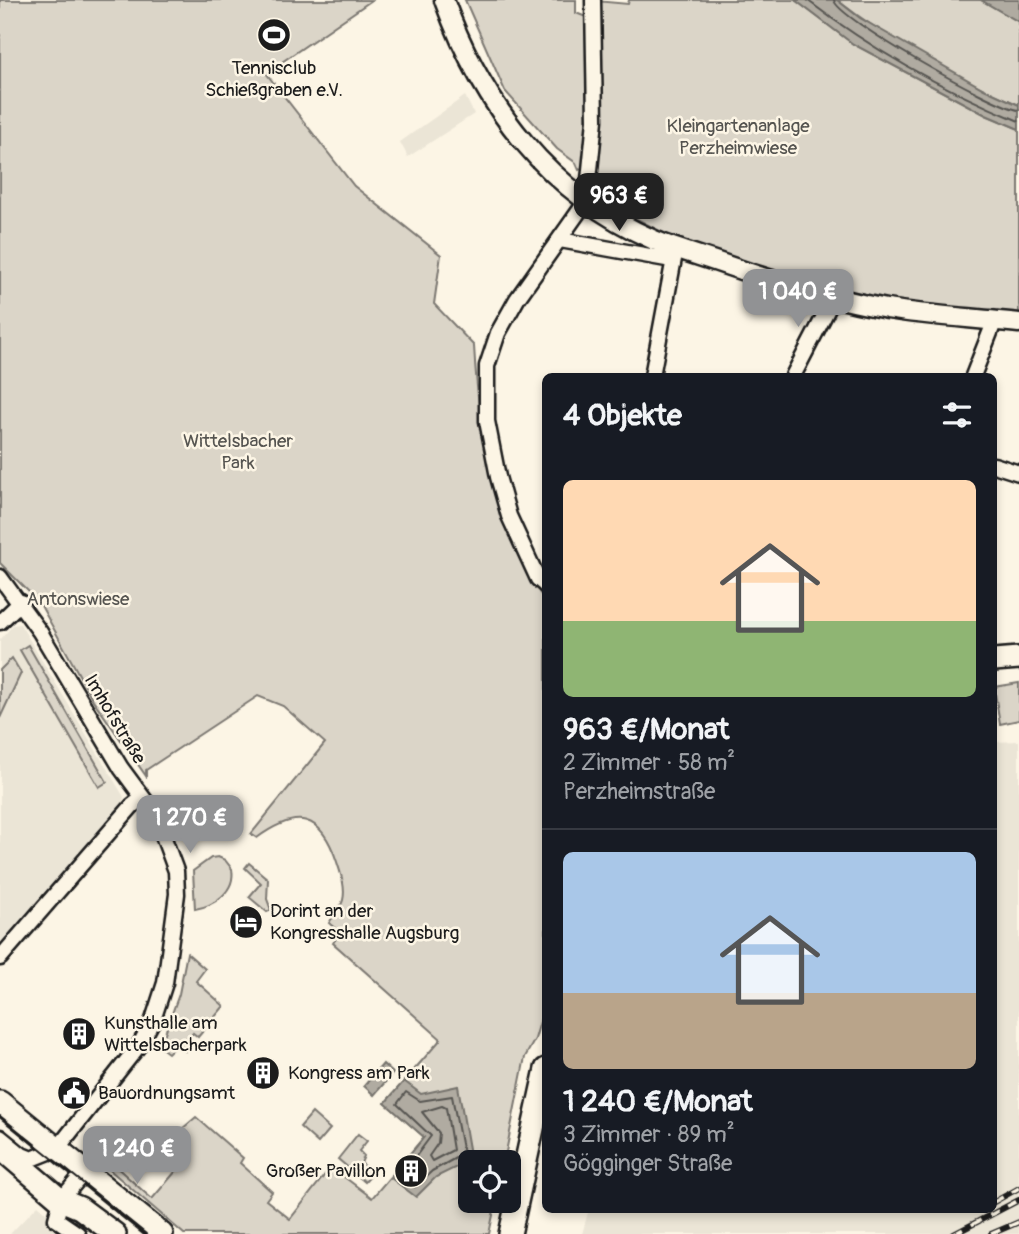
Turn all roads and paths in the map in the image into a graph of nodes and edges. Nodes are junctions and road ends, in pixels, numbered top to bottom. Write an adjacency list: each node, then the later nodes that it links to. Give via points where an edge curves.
1 (444, 0): 3 (street, via 469,62 509,128 543,166)
2 (593, 0): 3 (street, via 595,120)
3 (587, 200): 4 (street); 5 (street)
4 (560, 240): 5 (street); 15 (street, via 498,333 485,398 509,516)
5 (674, 254): 6 (street); 9 (street)
6 (834, 297): 7 (street, via 890,309); 10 (street)
7 (995, 320): 8 (street); 11 (street)
8 (1019, 323)
9 (653, 373)
10 (795, 373)
11 (974, 373)
12 (997, 466): 13 (street)
13 (1019, 473)
14 (0, 577): 16 (street, Imhofstraße)
15 (542, 582)
16 (21, 602): 17 (street); 20 (street, Imhofstraße)
17 (0, 622)
18 (1019, 658): 19 (main road)
19 (997, 660)
20 (142, 798): 21 (street); 26 (street, Imhofstraße, via 155,814 176,871 176,916 165,983 140,1044)
21 (0, 958)
22 (542, 1087): 33 (main road)
23 (0, 1102): 26 (main road)
24 (0, 1138): 26 (street, via 32,1159)
25 (0, 1148): 28 (main road)
26 (57, 1149): 27 (main road)
27 (85, 1171): 28 (street); 32 (main road)
28 (61, 1200): 29 (street, via 56,1219); 30 (street); 31 (main road)
29 (78, 1234)
30 (101, 1234)
31 (115, 1234)
32 (162, 1234)
33 (510, 1234)

